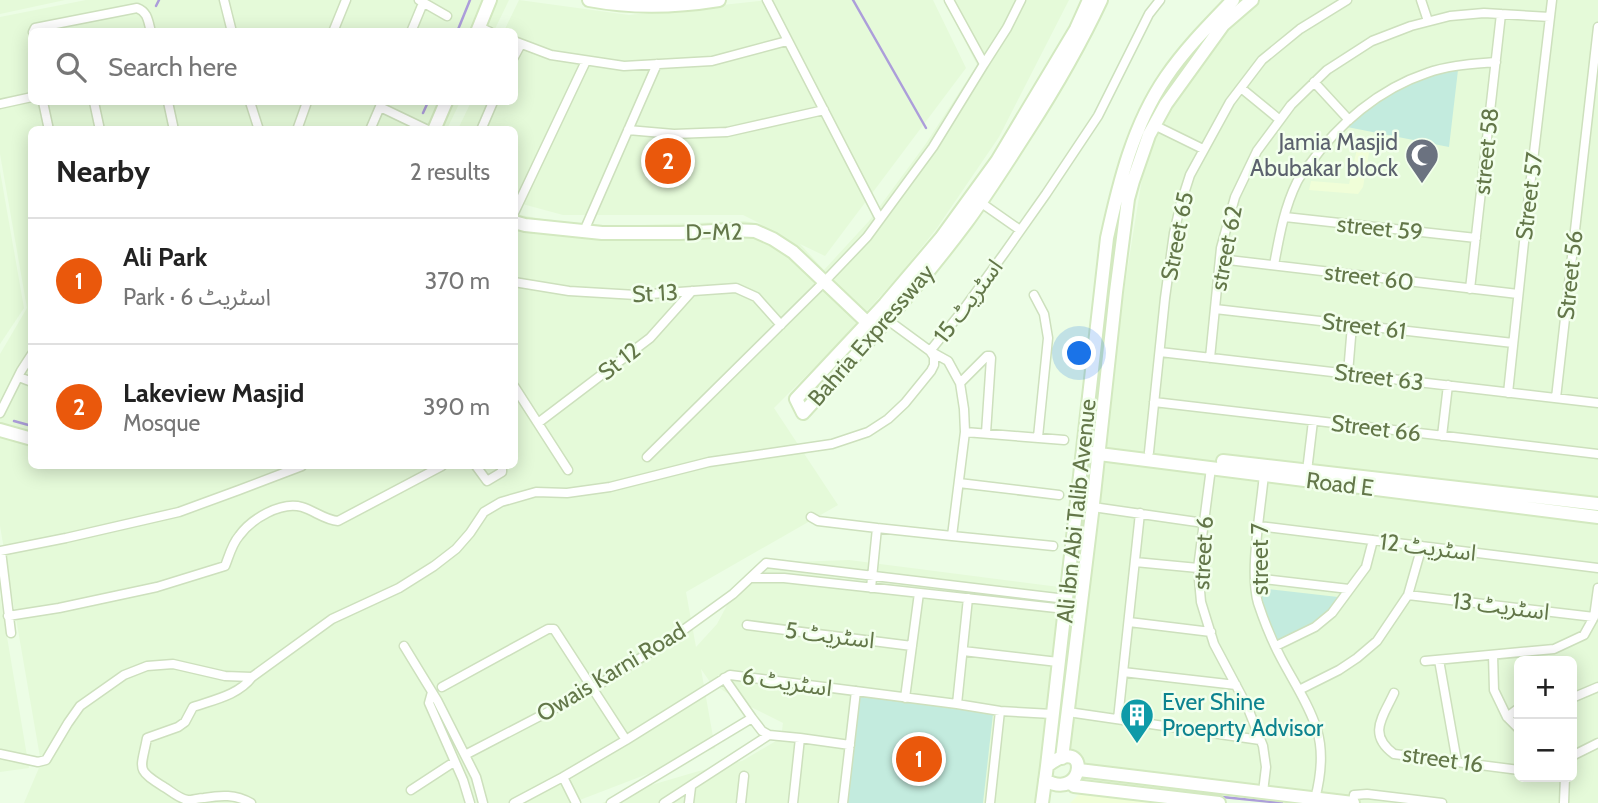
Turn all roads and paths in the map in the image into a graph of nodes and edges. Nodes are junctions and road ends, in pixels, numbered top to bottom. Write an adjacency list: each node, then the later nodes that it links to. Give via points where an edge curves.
1 (224, 0): 27 (street)
2 (346, 0): 28 (street)
3 (490, 0): 30 (street)
4 (589, 0): 5 (street, via 646,6)
5 (719, 0)
6 (766, 0): 31 (street)
7 (949, 0): 36 (street)
8 (1021, 0): 36 (street)
9 (1089, 0): 82 (street, Bahria Expressway, via 998,161)
10 (1101, 0): 65 (street, Bahria Expressway, via 1060,80)
11 (1160, 0): 70 (street, اسٹریٹ 15, via 1098,116)
12 (1233, 0): 111 (street, Ali ibn Abi Talib Avenue, via 1165,78 1143,117 1125,166 1107,238)
13 (1252, 0): 53 (street, Ali ibn Abi Talib Avenue, via 1223,25)
14 (1324, 0): 19 (street)
15 (1347, 0): 19 (street, Street 65)
16 (1422, 0): 23 (street)
17 (1552, 0): 22 (street, Street 57)
18 (421, 1): 21 (street); 29 (street)
19 (1328, 11): 38 (street, Street 65, via 1262,60)
20 (1501, 14): 22 (street, street 62); 23 (street, street 62); 34 (street, street 58)
21 (447, 16)
22 (1550, 17): 79 (street, Street 57)
23 (1428, 22): 37 (street, street 62, via 1373,41)
24 (1598, 27): 98 (street, Street 56)
25 (36, 28): 26 (street, via 137,8 147,16)
26 (150, 28)
27 (231, 28)
28 (335, 28)
29 (412, 28)
30 (483, 28)
31 (788, 41): 35 (street, via 712,61); 50 (street)
32 (518, 42): 33 (street, via 551,55)
33 (586, 61): 35 (street); 66 (street)
34 (1496, 62): 52 (street, via 1427,73 1376,98); 72 (street, street 58)
35 (657, 64): 63 (street)
36 (984, 64): 68 (street, via 933,148)
37 (1314, 82): 51 (street, street 62); 52 (street)
38 (1241, 88): 51 (street); 64 (street, Street 65)
39 (28, 98): 40 (street)
40 (0, 104)
41 (44, 105): 54 (street)
42 (95, 105): 55 (street)
43 (169, 105): 56 (street)
44 (251, 105): 57 (street)
45 (306, 105): 58 (street)
46 (381, 105): 59 (street)
47 (383, 105): 60 (street)
48 (445, 105): 61 (street)
49 (492, 105): 62 (street)
50 (824, 110): 63 (street, via 727,132); 68 (street)
51 (1279, 120): 73 (street, street 62, via 1257,151 1235,197)
52 (1349, 120): 67 (street, via 1297,182)
53 (1154, 125): 64 (street); 112 (street, Ali ibn Abi Talib Avenue, via 1128,198)
54 (47, 126)
55 (99, 126)
56 (173, 126)
57 (258, 126)
58 (298, 126)
59 (372, 126)
60 (421, 126)
61 (436, 126)
62 (483, 126)
63 (628, 130): 71 (street)
64 (1203, 149): 88 (street, Street 65, via 1190,174 1174,233)
65 (980, 202): 70 (street); 82 (street, Bahria Expressway)
66 (518, 205)
67 (1285, 217): 72 (street, street 59); 74 (street)
68 (880, 219): 75 (street)
69 (518, 223): 71 (street, D-M2)
70 (1020, 230): 87 (street, اسٹریٹ 15)
71 (584, 231): 75 (street, D-M2, via 755,231 793,252)
72 (1476, 238): 77 (street, street 58)
73 (1220, 259): 74 (street, street 60); 81 (street, street 62)
74 (1274, 265): 77 (street, street 60)
75 (824, 282): 84 (street); 85 (street, D-M2)
76 (518, 283): 78 (street, St 13, via 636,295)
77 (1470, 289): 79 (street, street 60)
78 (692, 291): 84 (street, St 13, via 736,288 756,297); 103 (street, St 12, via 650,338)
79 (1518, 294): 86 (street, Street 57)
80 (1034, 295): 108 (street, via 1044,314 1048,338)
81 (1215, 309): 83 (street, Street 61); 89 (street, street 62)
82 (882, 316): 85 (street, Bahria Expressway); 87 (street)
83 (1352, 324): 86 (street, Street 61); 91 (street)
84 (781, 325): 115 (street)
85 (872, 328): 85 (street, Bahria Expressway, via 803,414 796,399)
86 (1513, 343): 97 (street, Street 57)
87 (930, 351): 94 (street, اسٹریٹ 15, via 948,361); 167 (street, via 934,358 931,371 905,403 867,432 832,444 709,462 610,487 536,492 501,502 484,512 456,549 434,566 399,588 331,619)
88 (1160, 352): 89 (street, Street 63); 99 (street, Street 65)
89 (1210, 358): 91 (street, Street 63)
90 (28, 361): 92 (street)
91 (1348, 373): 95 (street, Street 63)
92 (19, 377): 93 (street); 101 (street)
93 (28, 380)
94 (960, 383): 105 (street); 106 (street, via 990,356)
95 (1448, 385): 97 (street, Street 63); 107 (street)
96 (518, 392): 103 (street)
97 (1508, 393): 98 (street, Street 63)
98 (1556, 398): 100 (street, Street 63)
99 (1154, 402): 102 (street, Street 66); 113 (street, Street 65)
100 (1598, 403)
101 (0, 413)
102 (1313, 421): 107 (street, Street 66); 122 (street)
103 (538, 423): 121 (street)
104 (0, 430): 109 (street)
105 (965, 432): 106 (street); 124 (street)
106 (986, 433): 108 (street)
107 (1443, 436): 114 (street, Street 66)
108 (1038, 437): 110 (street)
109 (28, 438)
110 (1064, 440)
111 (1083, 448): 112 (street, Road E); 151 (street, Ali ibn Abi Talib Avenue)
112 (1098, 450): 113 (street, Road E); 116 (street, Road E); 127 (street, Ali ibn Abi Talib Avenue)
113 (1149, 452): 122 (street, Road E)
114 (1598, 454)
115 (647, 457)
116 (1211, 468): 123 (street, Road E); 131 (street, street 6)
117 (294, 469): 138 (street, via 179,512)
118 (436, 469): 152 (street, via 338,521 301,507 284,506 268,512 239,536 225,566 157,587)
119 (478, 469): 120 (street, via 487,481)
120 (502, 469)
121 (568, 470)
122 (1307, 471): 126 (street, Road E)
123 (1264, 474): 130 (street, Road E); 132 (street, street 7)
124 (959, 484): 125 (street); 134 (street)
125 (1059, 495)
126 (1598, 504)
127 (1093, 506): 128 (street); 181 (street, Ali ibn Abi Talib Avenue)
128 (1140, 513): 131 (street); 139 (street)
129 (811, 517): 133 (street)
130 (1598, 517)
131 (1204, 523): 140 (street, street 6)
132 (1259, 526): 135 (street, اسٹریٹ 12); 144 (street, street 7)
133 (877, 528): 134 (street); 142 (street)
134 (952, 537): 136 (street)
135 (1373, 540): 137 (street, اسٹریٹ 12); 147 (street, via 1366,567)
136 (1053, 546)
137 (1422, 546): 141 (street, اسٹریٹ 12); 149 (street)
138 (1, 551): 152 (street)
139 (1135, 562): 140 (street); 154 (street)
140 (1198, 568): 156 (street, street 6, via 1201,602)
141 (1598, 568)
142 (873, 576): 143 (street, Owais Karni Road, via 765,563); 146 (street); 151 (street, Owais Karni Road)
143 (750, 578): 146 (street); 172 (street, Owais Karni Road, via 675,636)
144 (1255, 578): 147 (street); 160 (street, street 7, via 1258,601)
145 (1598, 587): 153 (street)
146 (871, 588): 148 (street)
147 (1349, 589): 160 (street, via 1315,627)
148 (919, 593): 150 (street); 159 (street)
149 (1408, 595): 153 (street, اسٹریٹ 13); 173 (street, via 1377,641 1339,670)
150 (968, 598): 151 (street); 161 (street)
151 (1065, 604): 165 (street, Ali ibn Abi Talib Avenue)
152 (8, 616): 157 (street)
153 (1594, 617): 162 (street, via 1584,635 1554,649)
154 (1129, 622): 156 (street); 166 (street)
155 (747, 625): 159 (street, اسٹریٹ 5)
156 (1211, 632): 169 (street, street 6)
157 (11, 633)
158 (404, 646): 175 (street)
159 (912, 646): 178 (street)
160 (1276, 646): 173 (street, street 7)
161 (963, 651): 165 (street); 179 (street)
162 (1493, 655): 163 (street); 184 (street, via 1494,690)
163 (1438, 660): 164 (street); 199 (street)
164 (1425, 661)
165 (1058, 662): 183 (street, Ali ibn Abi Talib Avenue)
166 (1123, 672): 169 (street); 186 (street)
167 (252, 677): 194 (street, via 173,664 147,666 116,680 80,706 46,760); 212 (street, via 243,688 193,707 178,727 147,738 141,766 145,775)
168 (724, 678): 174 (street, اسٹریٹ 6, via 730,675); 185 (street); 190 (street, اسٹریٹ 6)
169 (1236, 685): 191 (street, street 6)
170 (442, 687): 172 (street, via 554,629)
171 (1598, 687): 177 (street)
172 (592, 689): 190 (street); 196 (street, Owais Karni Road)
173 (1299, 690): 211 (street, street 7, via 1317,731 1321,755)
174 (856, 691): 178 (street, اسٹریٹ 6); 193 (street)
175 (432, 692): 196 (street); 198 (street, via 429,703)
176 (1394, 693): 199 (street, street 16, via 1378,728 1386,748 1394,754)
177 (1577, 696)
178 (905, 698): 179 (street, اسٹریٹ 6)
179 (957, 704): 180 (street, اسٹریٹ 6)
180 (1000, 711): 183 (street, اسٹریٹ 6); 224 (street)
181 (1068, 712): 186 (street); 197 (street, Ali ibn Abi Talib Avenue)
182 (1514, 712): 184 (street)
183 (1052, 714): 200 (street, Ali ibn Abi Talib Avenue)
184 (1507, 717): 187 (street)
185 (752, 718): 188 (street); 218 (street)
186 (1118, 719): 191 (street)
187 (1514, 724)
188 (769, 735): 189 (street); 207 (street)
189 (800, 738): 193 (street); 222 (street)
190 (626, 740): 204 (street, اسٹریٹ 6)
191 (1260, 740): 210 (street, street 6, via 1266,767)
192 (1598, 743): 195 (street)
193 (850, 745): 223 (street)
194 (0, 754)
195 (1577, 754)
196 (465, 755): 215 (street)
197 (1062, 758): 200 (street); 202 (street, via 1073,761)
198 (454, 762): 208 (street); 214 (street)
199 (1457, 762): 201 (street, street 16)
200 (1046, 766): 205 (street)
201 (1514, 769)
202 (1079, 771): 209 (street); 210 (street)
203 (744, 776): 221 (street)
204 (563, 777): 216 (street, اسٹریٹ 6); 217 (street)
205 (1045, 780): 209 (street, via 1054,789); 225 (street)
206 (1565, 782): 229 (street)
207 (691, 787): 219 (street); 220 (street)
208 (411, 790)
209 (1070, 791): 226 (street)
210 (1263, 792): 211 (street)
211 (1315, 799): 227 (street)
212 (187, 801): 213 (street, via 225,795)
213 (251, 803)
214 (470, 803)
215 (483, 803)
216 (514, 803)
217 (576, 803)
218 (611, 803)
219 (664, 803)
220 (689, 803)
221 (741, 803)
222 (793, 803)
223 (843, 803)
224 (990, 803)
225 (1042, 803)
226 (1219, 803)
227 (1353, 803): 228 (street, via 1354,795 1367,794)
228 (1442, 803)
229 (1564, 803)

